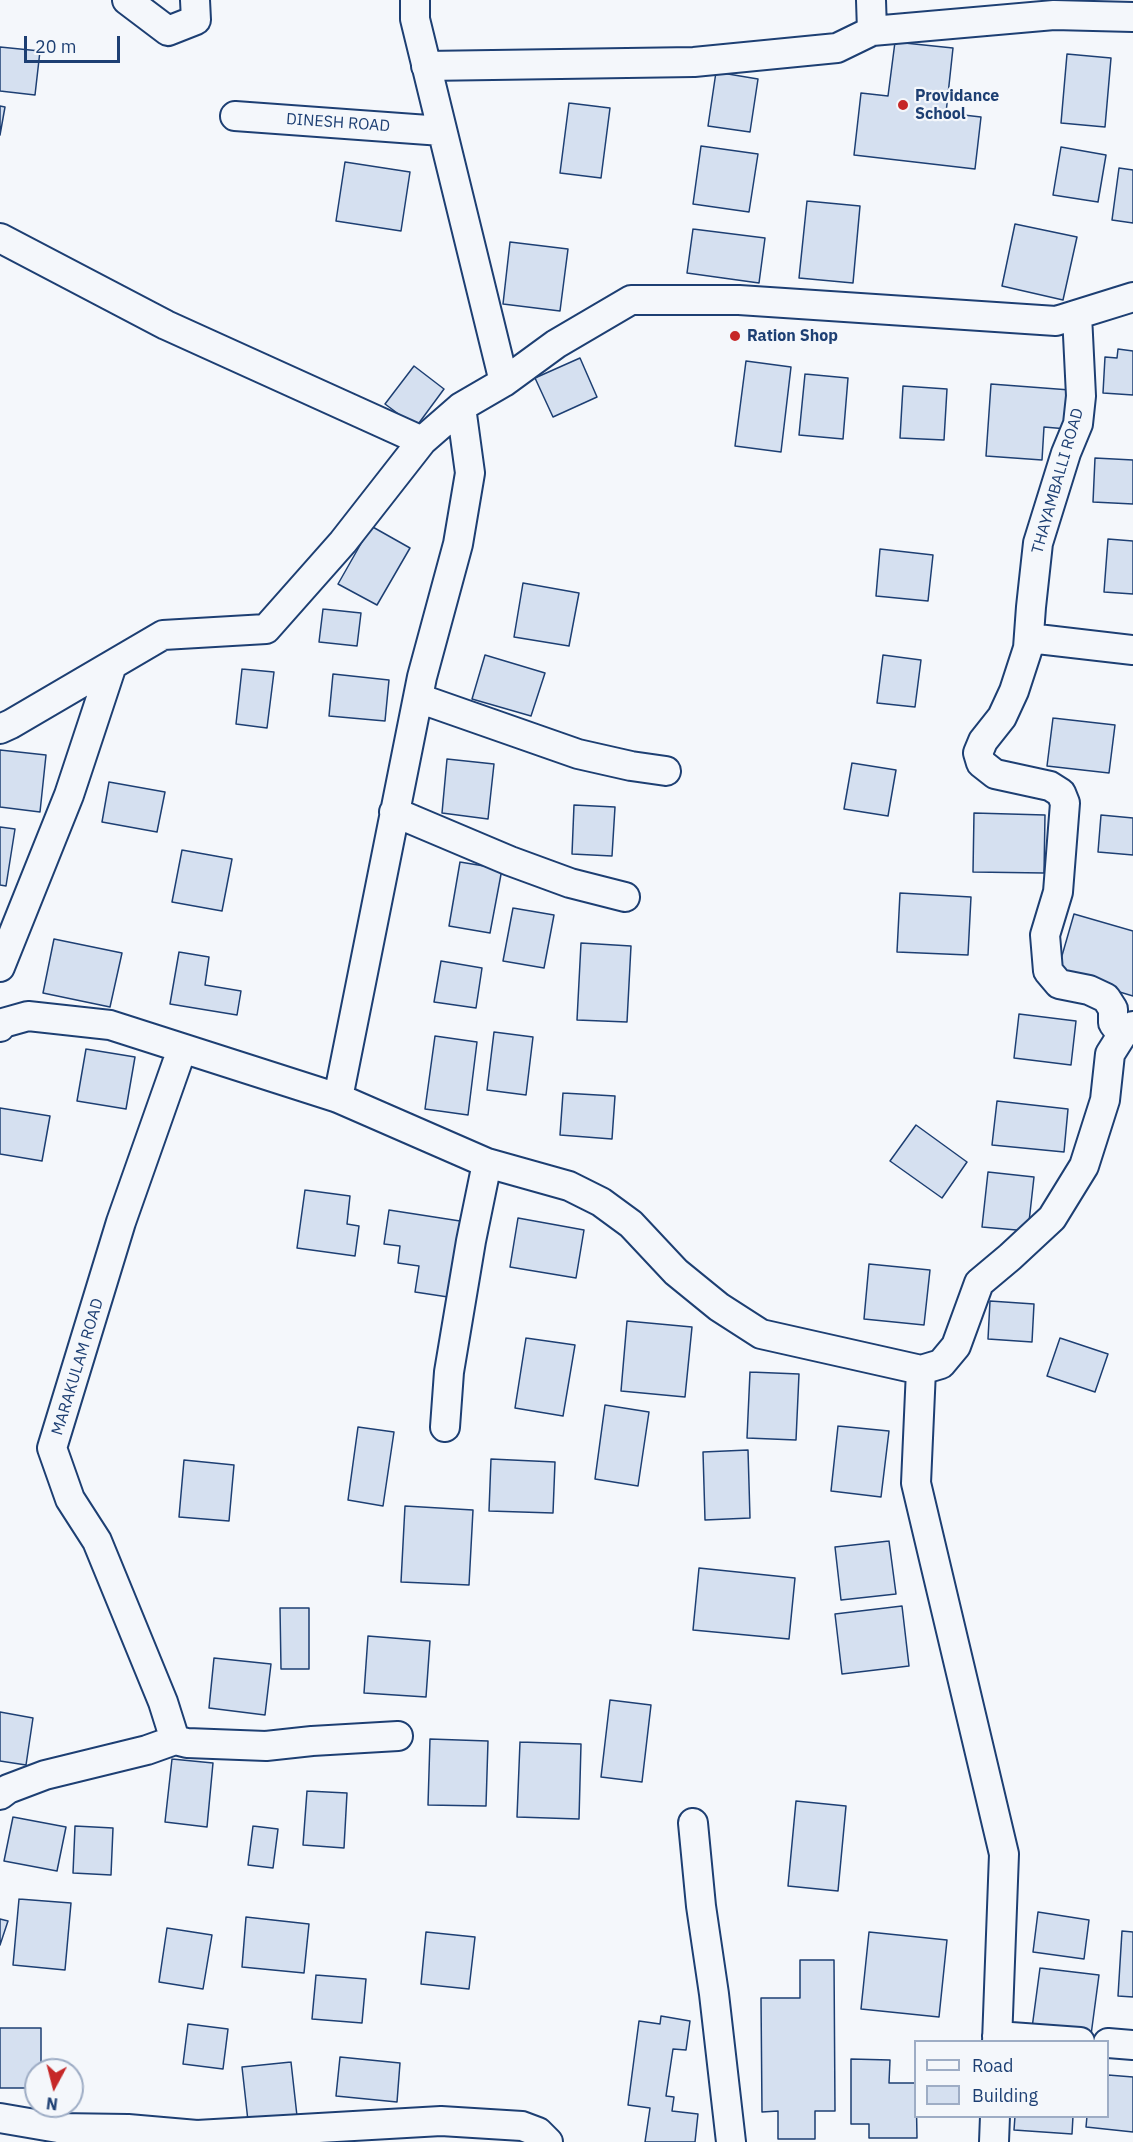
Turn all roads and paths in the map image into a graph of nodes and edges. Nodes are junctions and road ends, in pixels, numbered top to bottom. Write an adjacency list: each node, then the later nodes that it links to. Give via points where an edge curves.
1 (127, 0): 2 (street, via 168,31 195,20)
2 (195, 0)
3 (415, 0): 7 (street, via 415,19)
4 (871, 0): 6 (street)
5 (1133, 16): 6 (street, via 1054,15)
6 (872, 31): 7 (street, via 837,48 694,62)
7 (426, 66): 9 (street)
8 (235, 116): 9 (street, DINESH ROAD)
9 (442, 130): 13 (street)
10 (0, 238): 15 (street, via 166,325)
11 (1133, 297): 12 (street)
12 (1077, 315): 13 (street, via 1056,321 739,300 631,300 556,344); 16 (street, THAYAMBALLI ROAD, via 1081,396 1078,424 1038,543)
13 (504, 381): 14 (street)
14 (461, 407): 15 (street); 19 (street, via 470,472 458,544)
15 (422, 441): 18 (street, via 343,542 266,628 163,635)
16 (1029, 638): 17 (street); 26 (street, THAYAMBALLI ROAD, via 1014,691 978,753 981,763 995,774 1050,786 1061,793 1065,803 1058,892 1045,935 1048,971 1059,984 1106,998 1113,1009 1113,1023)
17 (1133, 650)
18 (112, 665): 20 (street); 24 (street, via 69,795)
19 (418, 698): 21 (street, via 578,754); 22 (street)
20 (0, 729)
21 (666, 771)
22 (394, 812): 23 (street, via 570,884); 28 (street)
23 (624, 897)
24 (0, 967)
25 (0, 1027): 27 (street, via 28,1016 110,1025)
26 (1127, 1030): 30 (street, via 1110,1054 1105,1100 1084,1166 1052,1218 979,1283 956,1346 941,1364)
27 (182, 1049): 28 (street); 33 (street, MARAKULAM ROAD, via 122,1222 52,1448 70,1498 97,1541)
28 (338, 1098): 29 (street)
29 (488, 1163): 30 (street, via 569,1186 601,1202 631,1224 676,1272 761,1334); 31 (street, via 449,1372)
30 (921, 1370): 36 (street, via 916,1483 1004,1854)
31 (444, 1427)
32 (398, 1736): 33 (street, via 266,1746)
33 (175, 1740): 34 (street, via 45,1775 8,1788)
34 (0, 1795)
35 (693, 1823): 43 (street)
36 (997, 2039): 37 (street)
37 (1025, 2040)
38 (1109, 2043): 39 (street)
39 (1133, 2045)
40 (0, 2118): 42 (street, via 58,2128 197,2135 441,2121 522,2126 538,2132)
41 (995, 2118): 44 (street)
42 (548, 2142)
43 (731, 2142)
44 (994, 2142)

